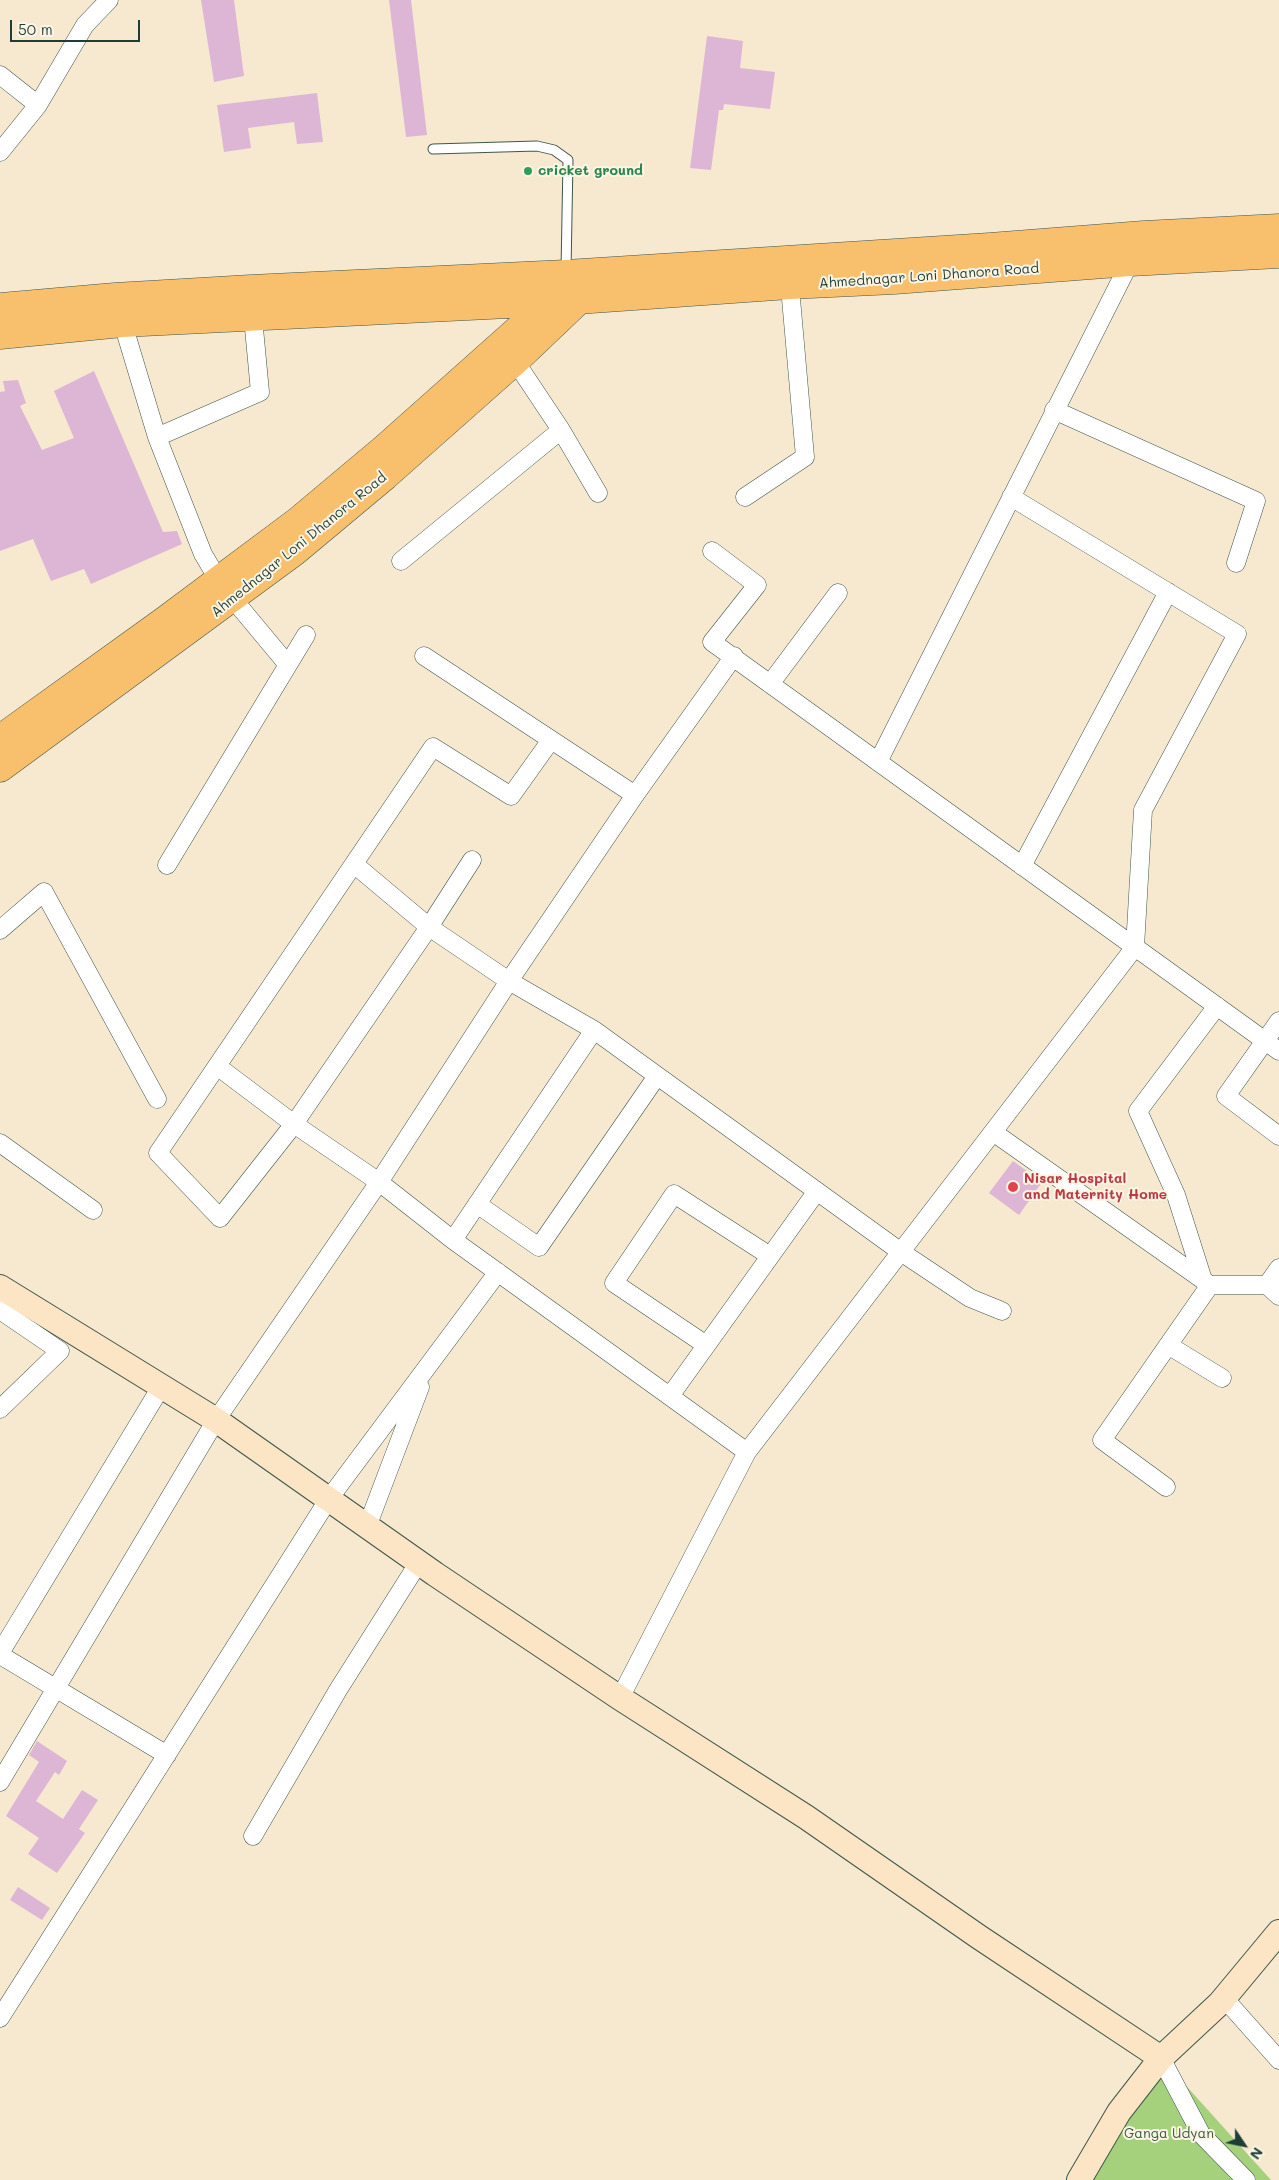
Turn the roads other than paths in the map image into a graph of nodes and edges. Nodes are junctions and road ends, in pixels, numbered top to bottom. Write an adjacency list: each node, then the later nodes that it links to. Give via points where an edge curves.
1 (108, 0): 3 (street, via 85,25)
2 (0, 75): 3 (street)
3 (38, 105): 4 (street)
4 (7, 133): 6 (street)
5 (433, 149): 12 (lane, via 537,146 554,150 568,160)
6 (0, 152)
7 (1279, 228): 8 (main road, Ahmednagar Loni Dhanora Road)
8 (1144, 235): 10 (main road, Ahmednagar Loni Dhanora Road); 11 (street)
9 (1279, 254): 11 (main road, Ahmednagar Loni Dhanora Road)
10 (787, 258): 12 (main road, Ahmednagar Loni Dhanora Road); 13 (street)
11 (1130, 262): 13 (main road, Ahmednagar Loni Dhanora Road); 23 (street)
12 (578, 273): 14 (main road, Ahmednagar Loni Dhanora Road); 16 (main road, Ahmednagar Loni Dhanora Road); 17 (main road, Ahmednagar Loni Dhanora Road)
13 (789, 285): 16 (main road, Ahmednagar Loni Dhanora Road); 27 (street, via 805,457)
14 (251, 289): 15 (main road, Ahmednagar Loni Dhanora Road); 19 (street)
15 (115, 297): 18 (main road, Ahmednagar Loni Dhanora Road); 20 (street)
16 (579, 300): 17 (main road, Ahmednagar Loni Dhanora Road); 22 (main road, Ahmednagar Loni Dhanora Road)
17 (549, 302): 19 (main road, Ahmednagar Loni Dhanora Road); 22 (main road, Ahmednagar Loni Dhanora Road)
18 (0, 307)
19 (252, 316): 20 (main road, Ahmednagar Loni Dhanora Road); 25 (street, via 260,392)
20 (122, 323): 21 (main road, Ahmednagar Loni Dhanora Road); 25 (street)
21 (0, 335)
22 (509, 352): 24 (street); 32 (main road, Ahmednagar Loni Dhanora Road, via 386,476 294,552)
23 (1054, 410): 28 (street); 31 (street, via 1256,501)
24 (561, 430): 26 (street); 30 (street)
25 (157, 437): 32 (street, via 203,554)
26 (598, 493)
27 (745, 497)
28 (1011, 497): 33 (street); 42 (street)
29 (712, 551): 37 (street, via 757,585 712,642)
30 (401, 561)
31 (1236, 563)
32 (226, 590): 38 (street); 40 (main road, Ahmednagar Loni Dhanora Road); 43 (main road, Ahmednagar Loni Dhanora Road)
33 (1168, 592): 48 (street); 51 (street, via 1237,634 1143,810)
34 (838, 594): 39 (street)
35 (306, 635): 38 (street)
36 (424, 656): 41 (street)
37 (734, 656): 39 (street); 44 (street)
38 (288, 665): 47 (street)
39 (770, 684): 42 (street)
40 (0, 738)
41 (551, 740): 44 (street); 46 (street, via 511,796 433,747)
42 (878, 762): 48 (street)
43 (0, 768)
44 (635, 795): 52 (street)
45 (472, 860): 49 (street)
46 (354, 864): 49 (street); 57 (street)
47 (167, 865)
48 (1022, 866): 51 (street)
49 (429, 927): 52 (street); 60 (street)
50 (0, 930): 59 (street, via 44,892)
51 (1135, 947): 53 (street); 61 (street)
52 (508, 981): 55 (street); 64 (street)
53 (1217, 1006): 56 (street); 73 (street, via 1138,1110 1176,1195)
54 (1279, 1021): 56 (street)
55 (594, 1030): 58 (street); 66 (street)
56 (1272, 1046): 62 (street, via 1226,1096)
57 (217, 1066): 60 (street); 60 (street, via 158,1153 220,1218)
58 (657, 1076): 65 (street); 66 (street, via 540,1247)
59 (157, 1099)
60 (294, 1124): 64 (street)
61 (994, 1132): 69 (street); 73 (street)
62 (1279, 1136)
63 (0, 1143): 67 (street)
64 (379, 1182): 68 (street); 85 (street)
65 (817, 1191): 69 (street); 70 (street)
66 (478, 1204): 68 (street)
67 (93, 1210)
68 (453, 1240): 72 (street)
69 (901, 1252): 77 (street, via 970,1298); 86 (street)
70 (770, 1256): 78 (street); 78 (street, via 674,1194 614,1283)
71 (1279, 1268): 75 (street)
72 (498, 1272): 80 (street); 83 (street)
73 (1207, 1282): 75 (street); 79 (street)
74 (0, 1287): 82 (street)
75 (1273, 1290)
76 (0, 1310): 84 (street, via 60,1351)
77 (1002, 1311)
78 (706, 1345): 83 (street)
79 (1168, 1345): 81 (street); 87 (street, via 1102,1440)
80 (428, 1365): 88 (street); 89 (street)
81 (1222, 1378)
82 (161, 1387): 85 (street); 91 (street)
83 (670, 1396): 86 (street)
84 (0, 1409)
85 (216, 1420): 88 (street); 92 (street)
86 (747, 1452): 93 (street)
87 (1166, 1486)
88 (328, 1500): 89 (street); 94 (street)
89 (367, 1527): 90 (street)
90 (418, 1562): 93 (street); 96 (street, via 338,1690)
91 (0, 1654): 92 (street)
92 (56, 1688): 94 (street); 95 (street)
93 (620, 1698): 100 (street, via 806,1817)
94 (167, 1755): 99 (street)
95 (0, 1782)
96 (253, 1836)
97 (1279, 1932): 98 (street)
98 (1224, 1998): 100 (street); 101 (street)
99 (0, 2018)
100 (1161, 2058): 102 (street, via 1119,2112); 103 (street, via 1200,2134)
101 (1279, 2060)
102 (1079, 2180)
103 (1246, 2180)

